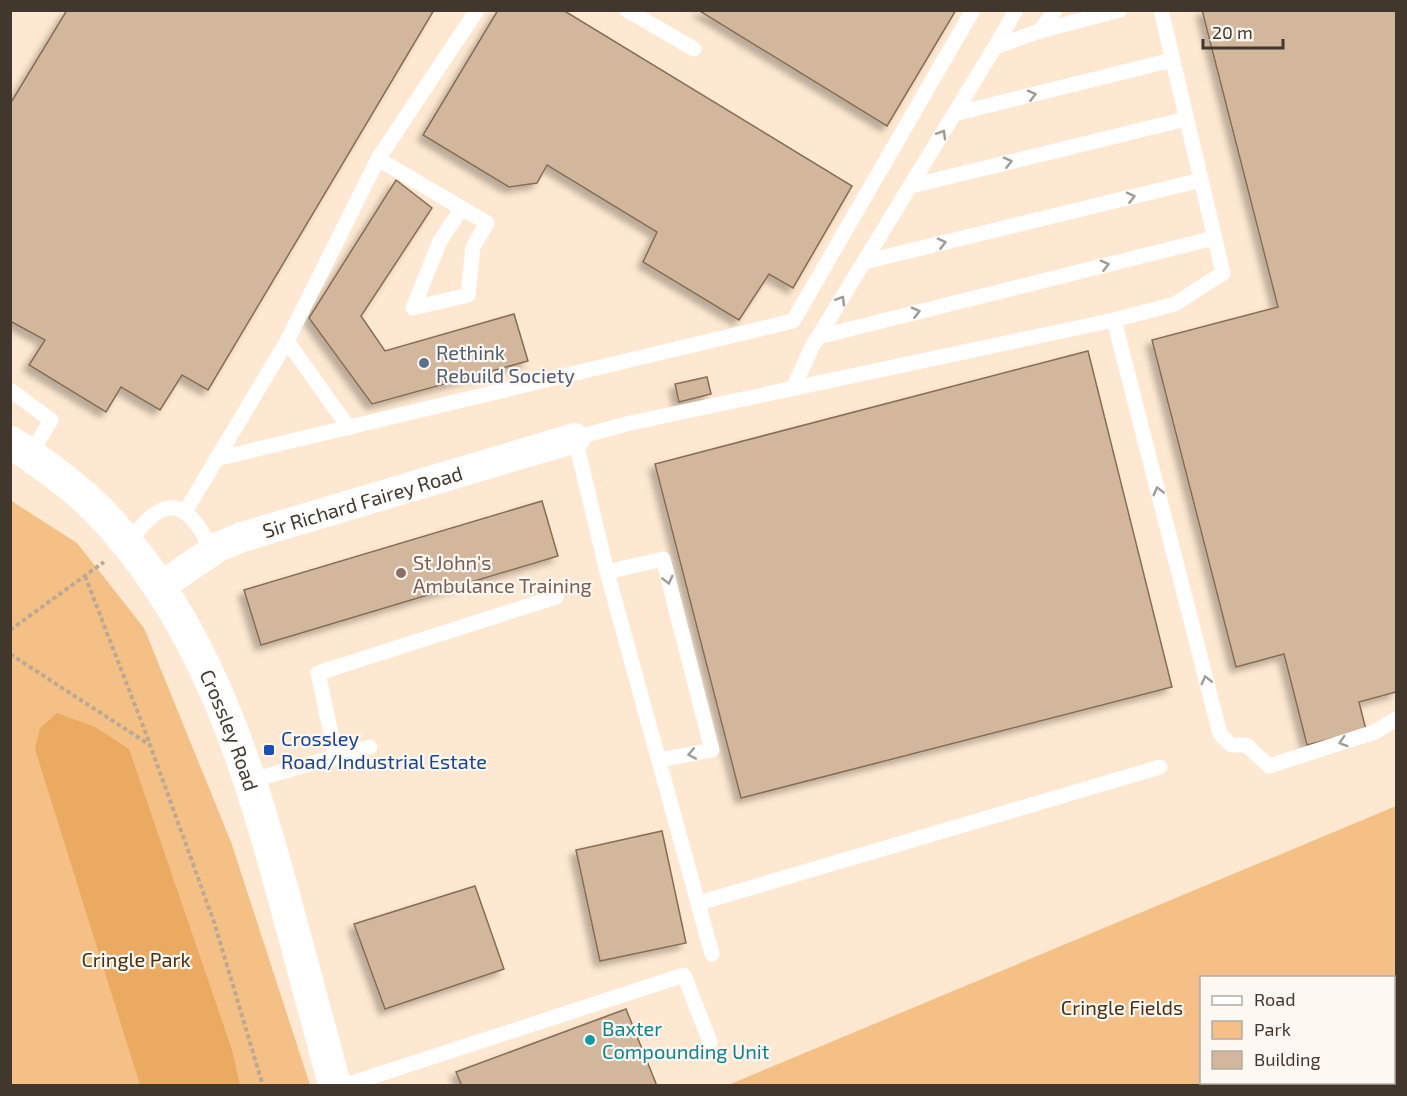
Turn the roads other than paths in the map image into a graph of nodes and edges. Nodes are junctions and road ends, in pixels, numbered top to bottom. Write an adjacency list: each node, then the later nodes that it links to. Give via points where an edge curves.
1 (477, 10): 14 (lane)
2 (627, 10): 10 (lane)
3 (973, 10): 25 (lane, via 793,321)
4 (1016, 10): 9 (lane)
5 (1055, 10): 8 (lane)
6 (1120, 10): 8 (lane)
7 (1161, 10): 11 (lane)
8 (1040, 31): 9 (lane)
9 (995, 47): 12 (lane)
10 (694, 49)
11 (1172, 60): 12 (lane, one-way to 11); 13 (lane)
12 (954, 114): 16 (lane, one-way to 12)
13 (1186, 119): 15 (lane); 16 (lane, one-way to 13)
14 (378, 159): 17 (lane); 22 (lane)
15 (1201, 180): 18 (lane); 19 (lane, one-way to 15)
16 (911, 186): 19 (lane)
17 (462, 208): 17 (lane, via 487,223 473,247 468,295 413,308 440,241)
18 (1214, 238): 20 (lane, via 1223,273 1175,304); 21 (lane, one-way to 18)
19 (864, 261): 21 (lane, one-way to 19)
20 (1114, 320): 23 (lane); 35 (lane, one-way to 20, via 1375,732 1269,766 1246,745 1231,745 1220,734)
21 (819, 337): 23 (lane)
22 (287, 341): 25 (lane); 28 (lane)
23 (793, 388): 26 (lane)
24 (10, 390): 27 (lane, via 51,420)
25 (349, 428): 28 (lane)
26 (575, 438): 31 (street, Sir Richard Fairey Road, via 242,537); 32 (lane)
27 (20, 449): 30 (street, Crossley Road, via 68,482)
28 (216, 459): 29 (lane)
29 (184, 512): 30 (lane, via 169,507 155,512); 31 (lane, via 202,528)
30 (128, 544): 33 (street, Crossley Road)
31 (212, 551): 33 (street, Sir Richard Fairey Road)
32 (607, 572): 38 (lane); 38 (lane, one-way to 38, via 663,558 712,750)
33 (160, 587): 40 (street, Crossley Road, via 214,682)
34 (556, 597): 37 (lane, via 318,673)
35 (1396, 719)
36 (370, 747): 37 (lane)
37 (336, 757): 40 (lane)
38 (659, 760): 41 (lane)
39 (1160, 767): 41 (lane)
40 (249, 781): 44 (street, Crossley Road)
41 (699, 903): 42 (lane)
42 (712, 954)
43 (710, 1042): 45 (lane, via 684,975)
44 (335, 1086)
45 (343, 1086)

